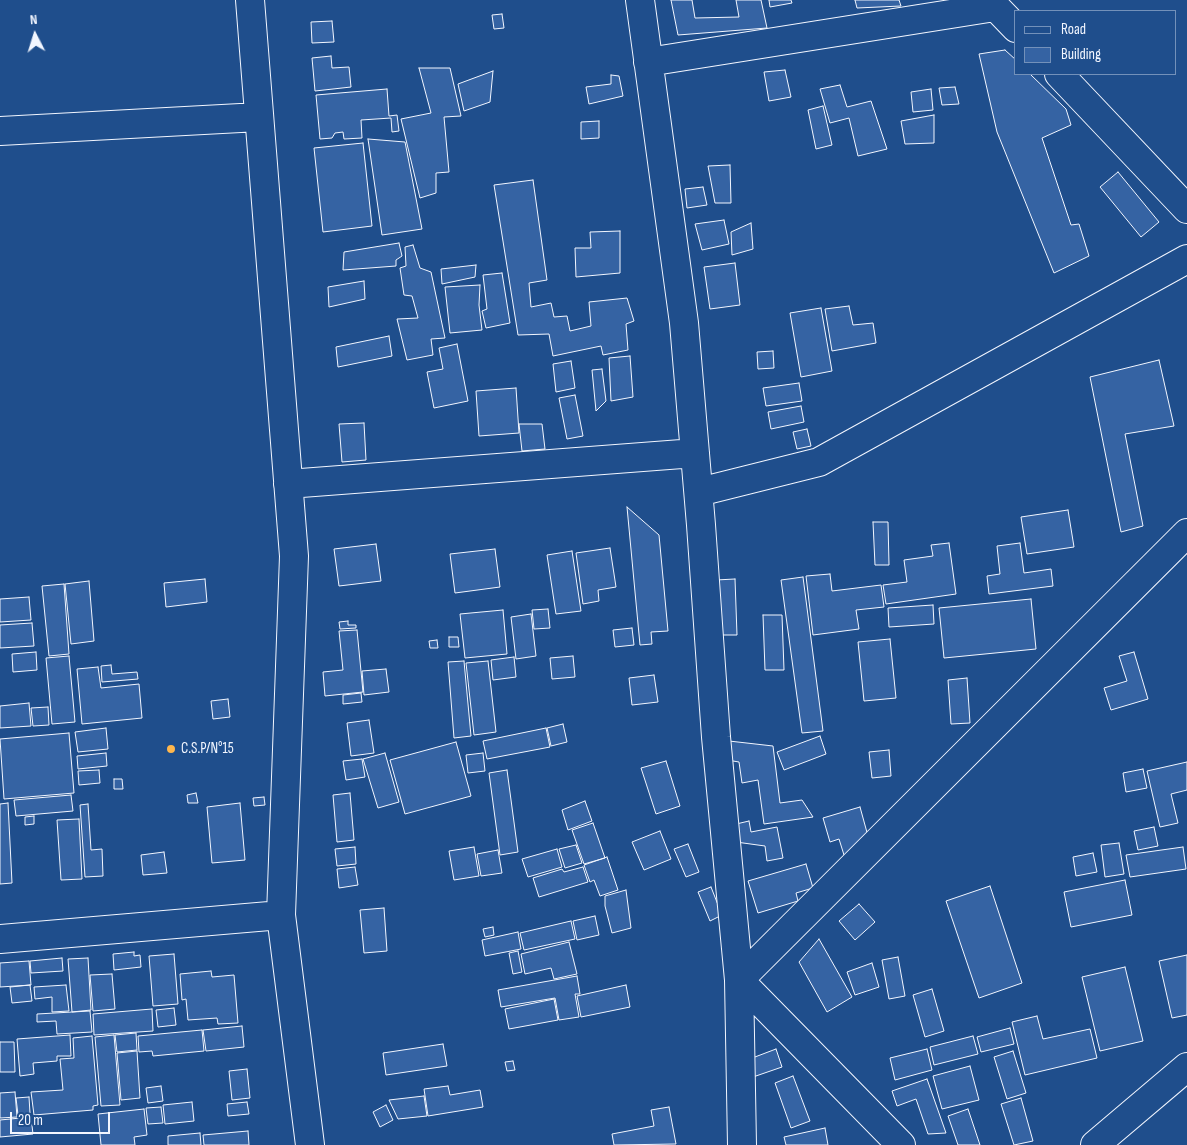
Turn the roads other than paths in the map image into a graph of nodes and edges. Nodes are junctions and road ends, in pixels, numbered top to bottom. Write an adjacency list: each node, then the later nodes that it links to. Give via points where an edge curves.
1 (250, 0): 7 (street)
2 (640, 0): 5 (street)
3 (992, 3): 4 (street); 5 (street)
4 (1014, 26)
5 (648, 62): 11 (street, via 684,324)
6 (1061, 75): 9 (street)
7 (259, 117): 8 (street); 12 (street)
8 (0, 131)
9 (1187, 209)
10 (1187, 259): 13 (street, via 819,462)
11 (695, 453): 12 (street); 13 (street)
12 (288, 484): 15 (street, via 294,556)
13 (699, 492): 17 (street, via 717,746)
14 (1187, 532): 17 (street)
15 (281, 915): 16 (street); 19 (street)
16 (0, 939)
17 (739, 980): 20 (street); 21 (street)
18 (1187, 1067): 22 (street)
19 (310, 1145)
20 (742, 1145)
21 (901, 1145)
22 (1095, 1145)

